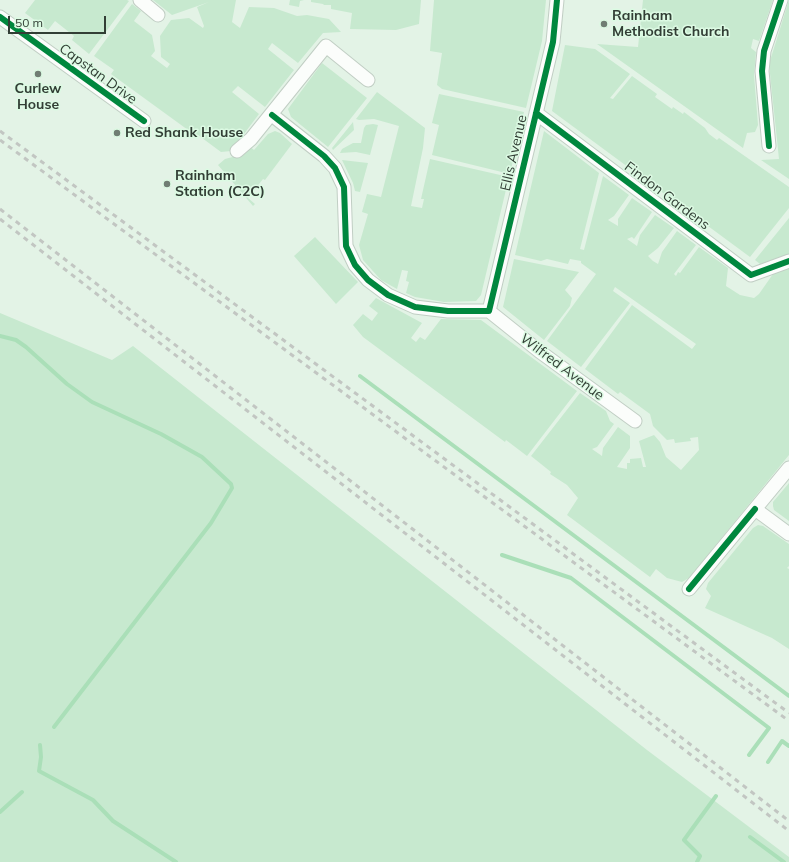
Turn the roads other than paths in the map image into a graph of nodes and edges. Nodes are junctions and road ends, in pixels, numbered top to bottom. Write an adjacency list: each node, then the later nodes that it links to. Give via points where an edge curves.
1 (140, 0): 4 (street)
2 (558, 0): 7 (street, Ellis Avenue, via 552,42)
3 (781, 0): 10 (street, via 764,51 762,71)
4 (158, 15)
5 (0, 17): 9 (street, Capstan Drive)
6 (368, 80): 8 (street, via 326,46)
7 (536, 113): 12 (street, Findon Gardens, via 751,275); 13 (street, Ellis Avenue)
8 (272, 115): 11 (street); 13 (street, via 324,156 335,168 344,187 346,246 355,265 368,280 388,295 415,307 448,311)
9 (144, 122)
10 (769, 146)
11 (237, 151)
12 (789, 261)
13 (489, 311): 14 (street, Wilfred Avenue, via 538,351)
14 (635, 421)
15 (789, 468): 16 (street)
16 (755, 509): 17 (street); 18 (street)
17 (789, 534)
18 (689, 589)

